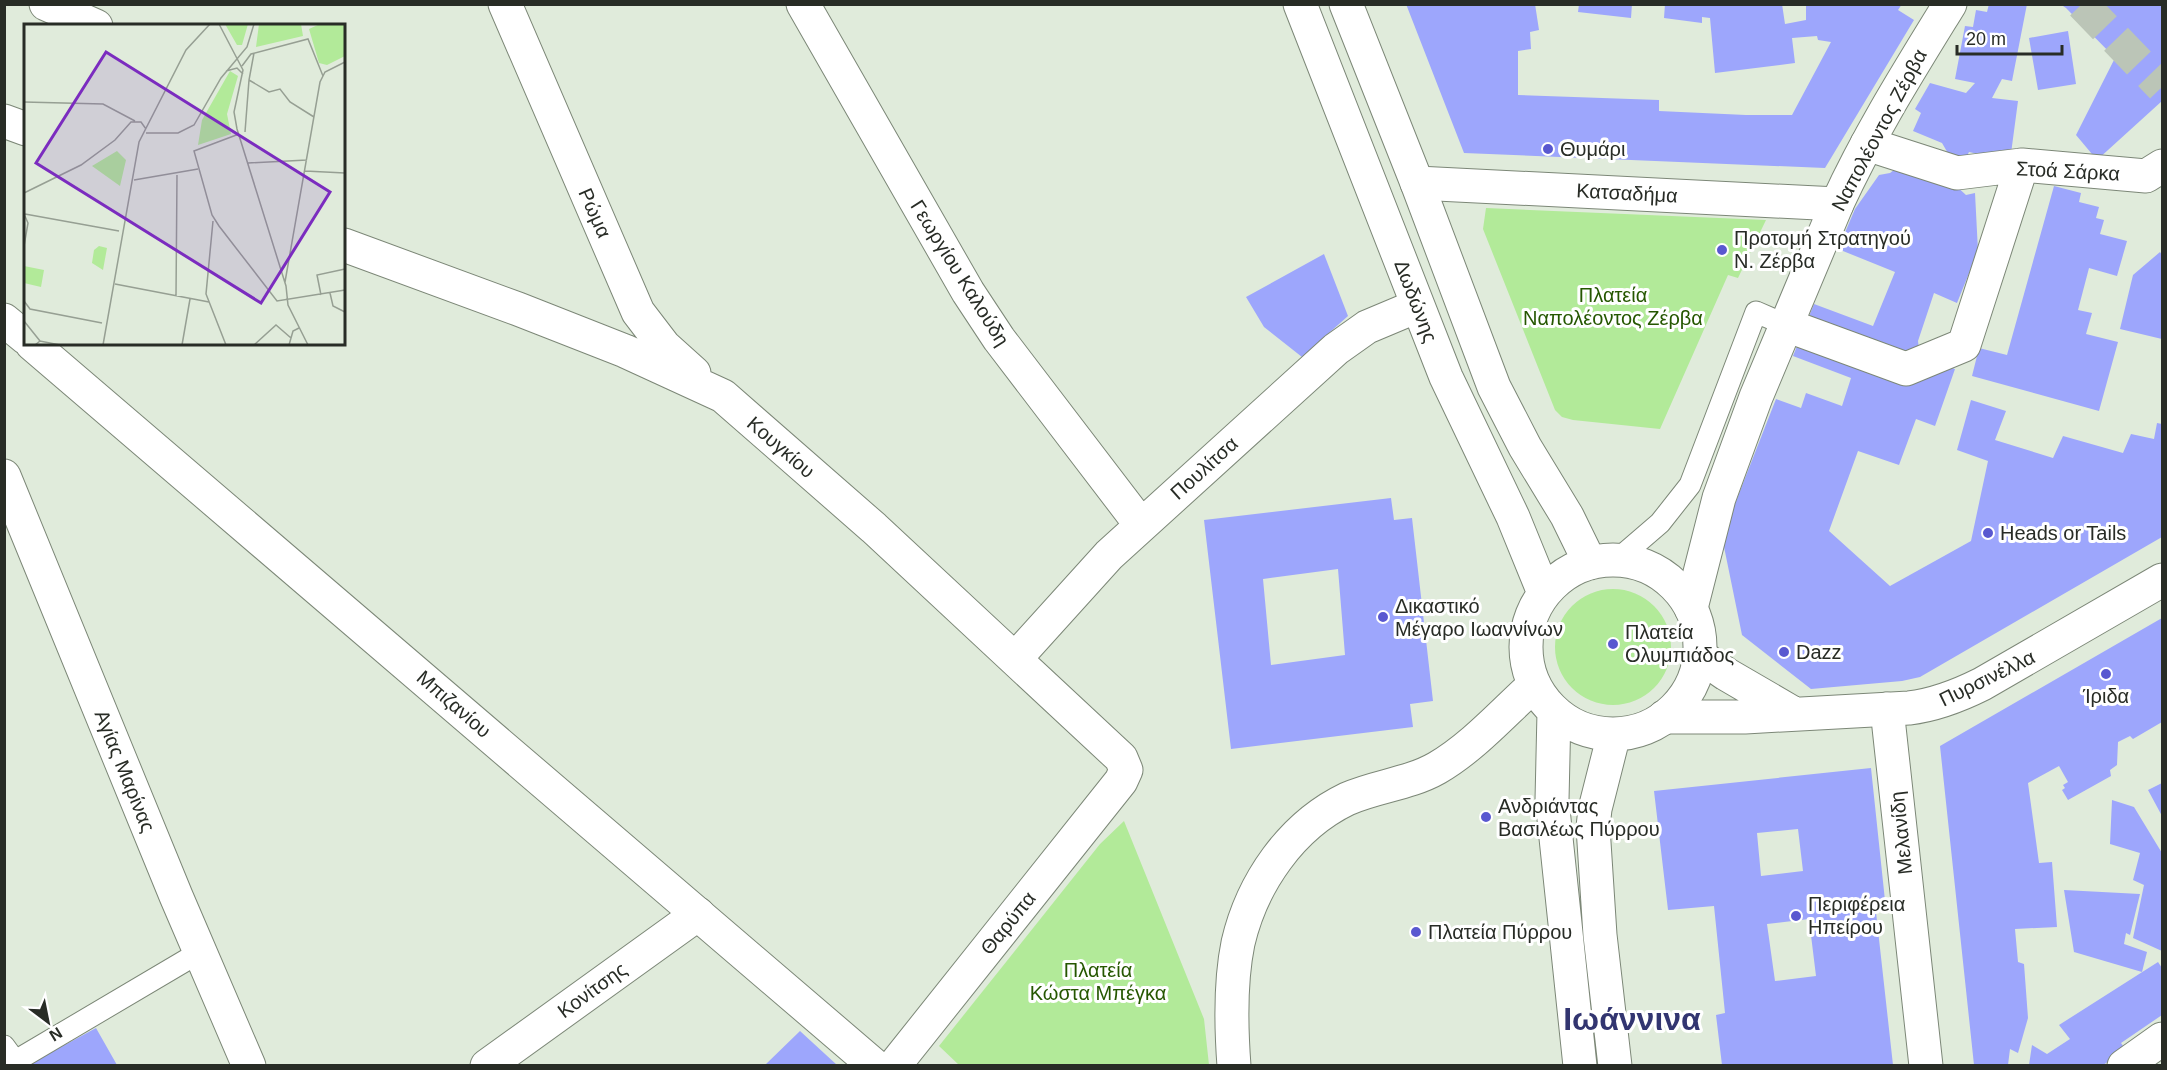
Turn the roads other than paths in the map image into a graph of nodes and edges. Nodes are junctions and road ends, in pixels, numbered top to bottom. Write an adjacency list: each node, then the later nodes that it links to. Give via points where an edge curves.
1 (46, 4): 7 (street)
2 (505, 4): 21 (street, Ρώμα, via 638,312 664,346)
3 (802, 4): 23 (street, Γεωργίου Καλούδη, via 968,292 999,339)
4 (1300, 4): 16 (street, Δωδώνης)
5 (1346, 4): 13 (street)
6 (1950, 4): 10 (street, Ναπολέοντος Ζέρβα)
7 (91, 24)
8 (4, 121): 9 (street)
9 (24, 128)
10 (1867, 144): 11 (street, Στοά Σάρκα, via 1957,173); 14 (street, Ναπολέοντος Ζέρβα)
11 (2022, 165): 12 (street, Στοά Σάρκα, via 2146,176); 18 (street, via 1964,345 1906,369)
12 (2163, 166)
13 (1417, 183): 14 (street, Κατσαδήμα); 24 (street, via 1506,412 1567,516)
14 (1838, 204): 18 (street, Ναπολέοντος Ζέρβα)
15 (345, 245): 21 (street, Κουγκίου, via 625,351)
16 (1417, 306): 23 (street, Πουλίτσα, via 1367,327 1336,349); 26 (street, Δωδώνης)
17 (4, 320): 19 (street)
18 (1786, 325): 24 (lane, via 1756,312 1690,485 1660,523); 27 (street, Ναπολέοντος Ζέρβα, via 1719,498)
19 (24, 336)
20 (33, 345): 37 (street, Μπιζανίου)
21 (723, 396): 29 (street, Κουγκίου, via 874,528)
22 (4, 476): 38 (street, Αγίας Μαρίνας)
23 (1141, 525): 29 (street, Πουλίτσα)
24 (1604, 561): 26 (street, via 1565,574); 27 (street, via 1644,565 1668,579)
25 (2163, 580): 31 (street, Πυρσινέλλα, via 1961,695 1925,706)
26 (1544, 593): 30 (street, via 1527,631 1526,659)
27 (1691, 608): 28 (street, via 1699,631)
28 (1700, 656): 33 (street); 34 (street, via 1689,690)
29 (1015, 660): 36 (street, Κουγκίου, via 1121,758 1126,770)
30 (1534, 685): 32 (street); 45 (street, via 1439,766 1328,809 1304,827 1278,857 1254,899 1238,943 1232,1012)
31 (1887, 709): 33 (street, Πυρσινέλλα); 48 (street, Μελανίδη)
32 (1554, 712): 35 (street, via 1577,727); 46 (street, via 1552,800)
33 (1793, 713): 34 (street, Πυρσινέλλα)
34 (1664, 717): 35 (street, via 1643,729)
35 (1614, 734): 47 (street, via 1593,827)
36 (1121, 781): 44 (street, Θαρύπα)
37 (698, 914): 42 (street, Κονίτσης); 43 (street, Μπιζανίου)
38 (200, 952): 40 (lane); 41 (street, Αγίας Μαρίνας)
39 (2163, 1039): 49 (street)
40 (9, 1057)
41 (249, 1065)
42 (487, 1065)
43 (875, 1065)
44 (894, 1065)
45 (1234, 1065)
46 (1580, 1065)
47 (1615, 1065)
48 (1926, 1065)
49 (2124, 1065)

